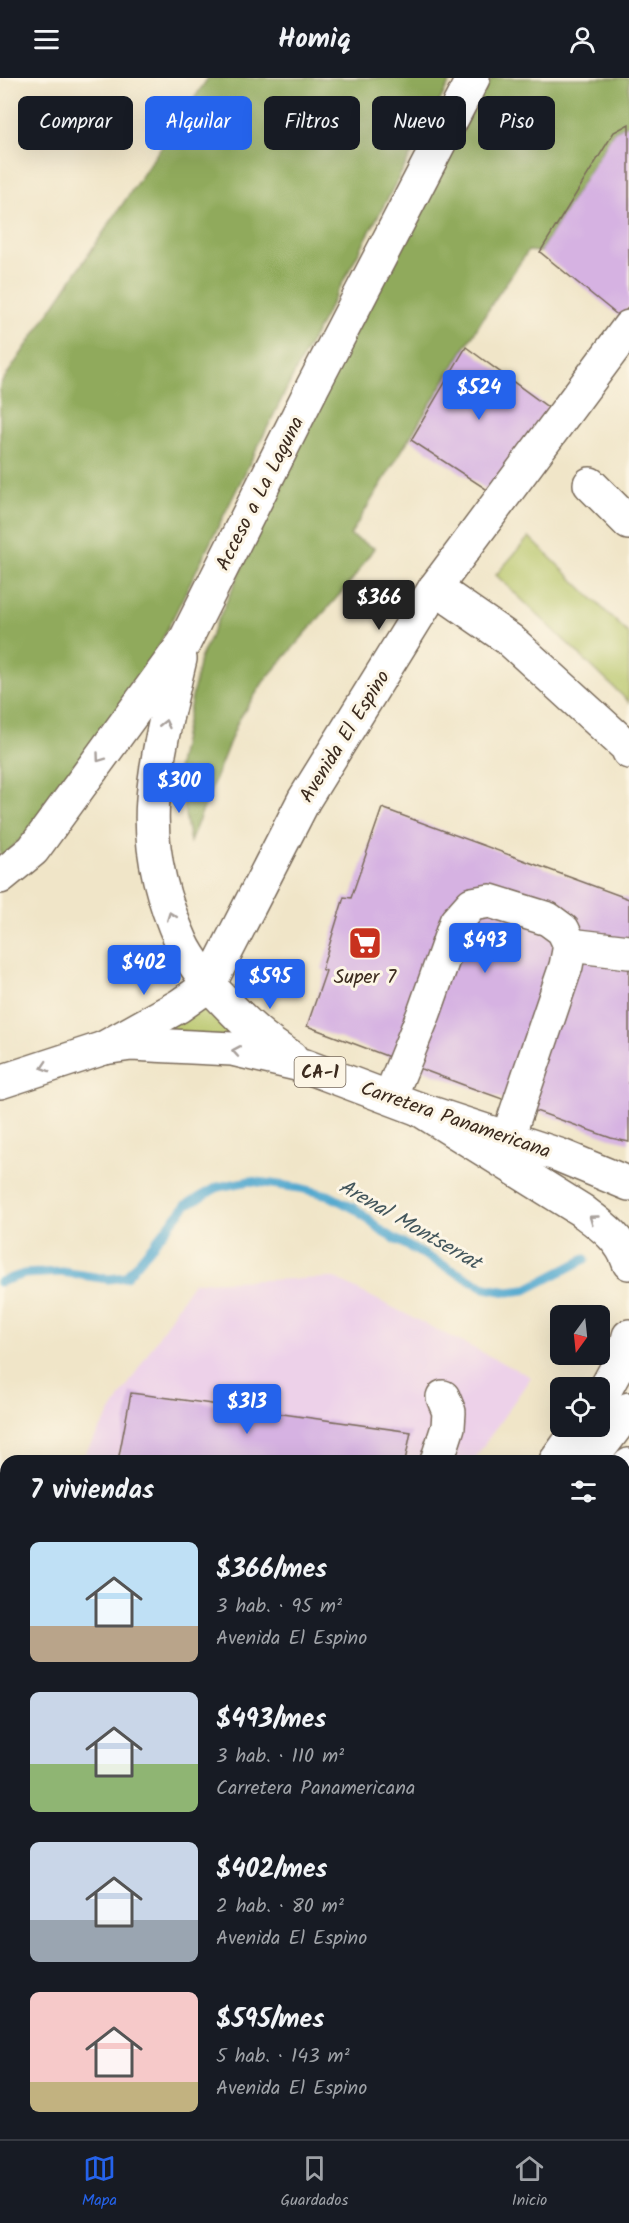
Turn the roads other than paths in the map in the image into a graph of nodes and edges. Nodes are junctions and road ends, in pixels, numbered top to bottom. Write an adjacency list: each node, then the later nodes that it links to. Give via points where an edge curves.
1 (473, 78): 6 (main road, Acceso a La Laguna)
2 (629, 327): 5 (main road, Avenida El Espino)
3 (590, 484): 4 (main road)
4 (629, 523)
5 (435, 588): 7 (main road, via 510,640); 11 (main road, Avenida El Espino, via 304,800)
6 (184, 643): 8 (main road, Acceso a La Laguna, one-way to 8, via 33,850); 11 (main road, one-way to 6, via 182,945 164,898 156,852 153,801 163,731)
7 (629, 752)
8 (0, 877)
9 (570, 945): 10 (main road); 15 (main road, via 563,930 548,919 490,901 472,904 456,922 424,1013); 16 (main road)
10 (629, 952)
11 (209, 985): 12 (main road, Avenida El Espino); 13 (main road, via 276,1049)
12 (104, 1048): 13 (main road, Carretera Panamericana / CA-1, one-way to 12, via 231,1049 131,1044); 14 (main road, Carretera Panamericana / CA-1, one-way to 14)
13 (305, 1066): 15 (main road, Carretera Panamericana / CA-1)
14 (0, 1082)
15 (404, 1103): 16 (main road, Carretera Panamericana / CA-1); 20 (main road, one-way to 15, via 617,1238 581,1210)
16 (508, 1137): 17 (main road, Carretera Panamericana / CA-1)
17 (559, 1155): 18 (main road); 19 (main road, Carretera Panamericana / CA-1)
18 (629, 1165)
19 (629, 1184)
20 (629, 1263)
21 (629, 1336): 22 (main road)
22 (610, 1381)
23 (443, 1397): 26 (main road, via 449,1412 448,1427)
24 (629, 1409): 28 (main road)
25 (573, 1437): 27 (main road)
26 (439, 1455)
27 (560, 1455)
28 (594, 1455)

